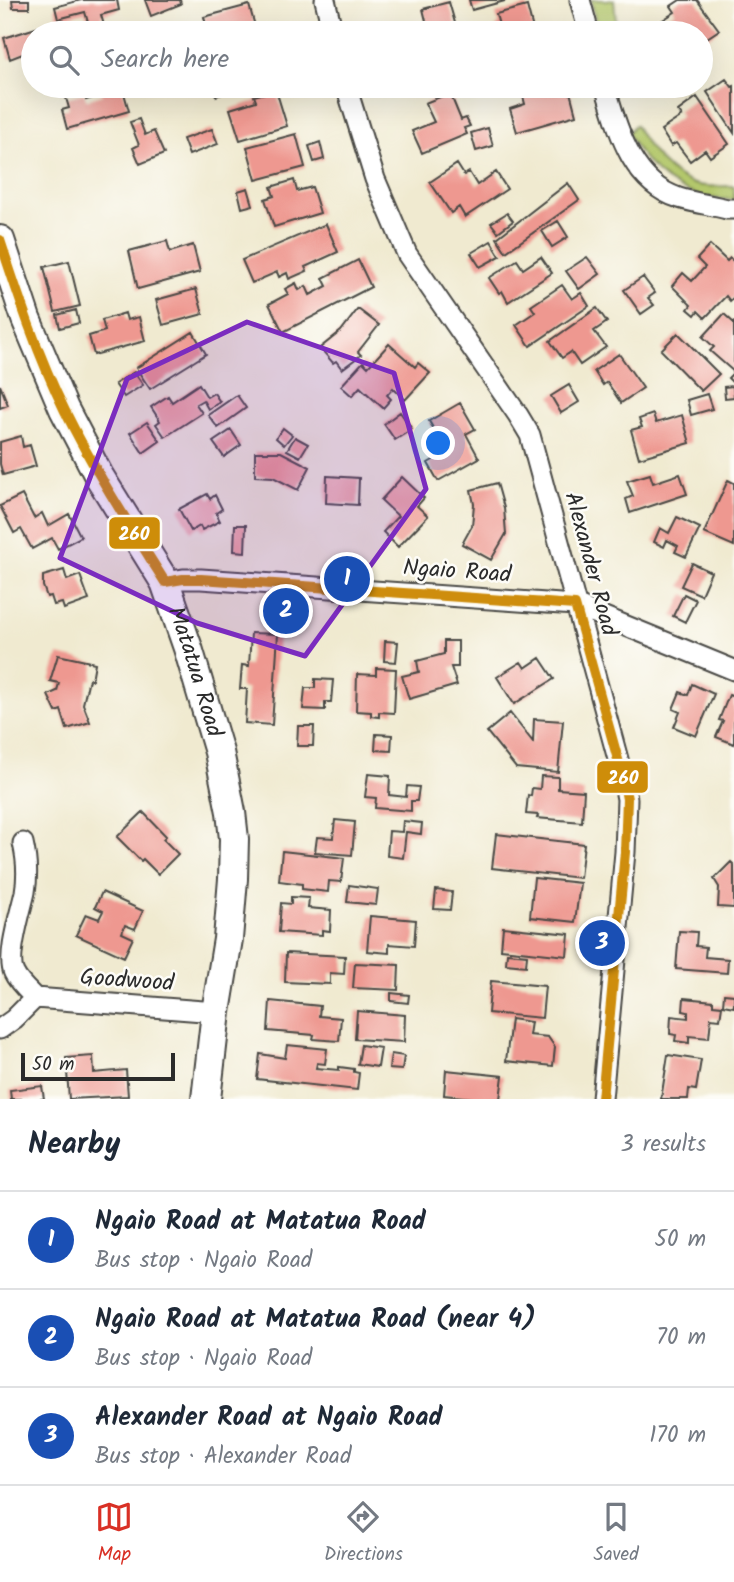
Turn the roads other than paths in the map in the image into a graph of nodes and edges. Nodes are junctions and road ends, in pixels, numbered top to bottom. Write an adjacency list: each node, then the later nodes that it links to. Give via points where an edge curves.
1 (325, 0): 3 (street)
2 (580, 0): 4 (street)
3 (330, 21)
4 (586, 21)
5 (350, 98): 10 (street, Alexander Road, via 375,179 407,254 530,435)
6 (609, 98): 7 (street, via 629,155 650,182 677,198)
7 (734, 209)
8 (0, 240): 9 (main road, Matatua Road, via 26,319 64,409 99,476)
9 (165, 582): 10 (street, Ngaio Road, via 201,579); 14 (main road, Matatua Road, via 219,752 231,812 233,879)
10 (575, 605): 11 (street, Ngaio Road); 17 (street, Alexander Road, via 627,799)
11 (734, 670)
12 (23, 843): 13 (street, via 25,890 11,962 14,973)
13 (35, 998): 14 (street, Goodwood); 15 (street)
14 (216, 1012): 16 (main road, Matatua Road)
15 (0, 1029)
16 (206, 1099)
17 (602, 1099)

